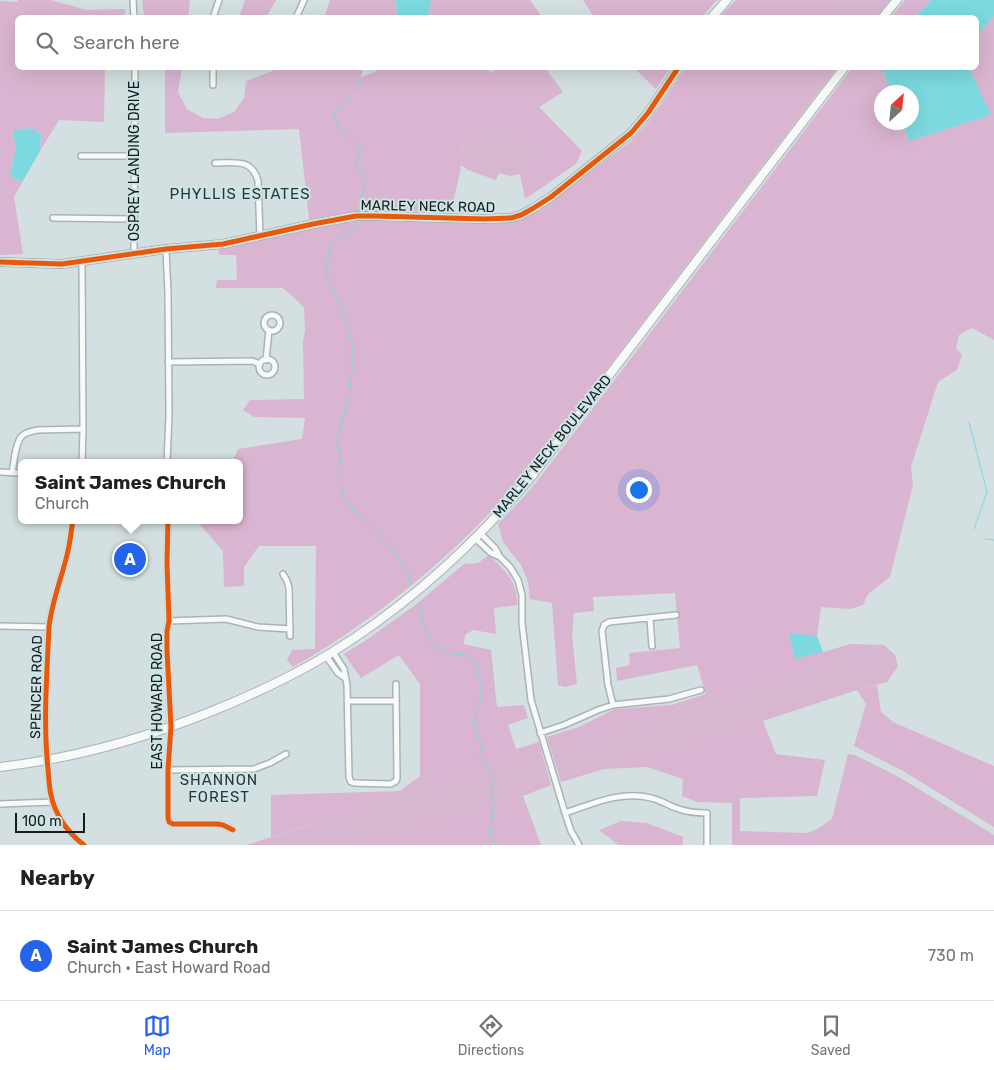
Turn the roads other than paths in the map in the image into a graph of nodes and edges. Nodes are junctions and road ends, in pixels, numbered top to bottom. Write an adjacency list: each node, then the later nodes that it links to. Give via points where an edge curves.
1 (133, 0): 6 (street)
2 (219, 0): 7 (street)
3 (304, 0): 8 (street)
4 (727, 0): 9 (main road)
5 (897, 0): 10 (main road)
6 (134, 15)
7 (214, 15)
8 (297, 15)
9 (714, 15)
10 (884, 15)
11 (135, 70): 17 (street, OSPREY LANDING DRIVE)
12 (213, 70): 15 (street)
13 (677, 70): 21 (main road, MARLEY NECK ROAD, via 648,114 631,133 551,197 511,218 356,216)
14 (842, 70): 36 (main road, MARLEY NECK BOULEVARD, via 547,456)
15 (213, 84)
16 (80, 156): 17 (street)
17 (134, 156): 20 (street, OSPREY LANDING DRIVE)
18 (215, 164): 21 (street, via 241,163 253,168 257,174)
19 (52, 218): 20 (street)
20 (134, 218): 23 (street, OSPREY LANDING DRIVE)
21 (260, 236): 22 (main road, MARLEY NECK ROAD, via 223,244)
22 (166, 249): 23 (main road, MARLEY NECK ROAD); 28 (street)
23 (134, 254): 24 (main road, MARLEY NECK ROAD)
24 (82, 261): 25 (main road, MARLEY NECK ROAD, via 62,264); 30 (street)
25 (0, 262)
26 (269, 330): 27 (street)
27 (266, 360): 29 (street); 29 (street, via 274,365 273,372 262,374)
28 (168, 362): 29 (street, via 252,361); 32 (street)
29 (260, 364)
30 (84, 429): 31 (street); 33 (street, via 38,430 21,436 16,447 16,473)
31 (82, 459)
32 (167, 459)
33 (0, 472)
34 (73, 524): 42 (street, SPENCER ROAD)
35 (168, 524): 40 (street, EAST HOWARD ROAD)
36 (478, 536): 46 (main road, MARLEY NECK BOULEVARD, via 428,582); 53 (street, via 491,553 500,557 515,573 521,587 528,688)
37 (283, 574): 43 (street, via 289,588)
38 (676, 615): 39 (street)
39 (650, 618): 45 (street); 51 (street, via 609,622 603,628)
40 (169, 621): 43 (street, via 226,619 258,627); 52 (street, EAST HOWARD ROAD)
41 (0, 626): 42 (street)
42 (49, 627): 55 (street, SPENCER ROAD)
43 (290, 629): 44 (street)
44 (290, 636)
45 (652, 646)
46 (330, 654): 49 (street, via 344,669); 52 (main road, MARLEY NECK BOULEVARD, via 258,691)
47 (396, 684): 50 (street)
48 (701, 690): 51 (street, via 669,699)
49 (348, 701): 50 (street); 50 (street, via 349,776 351,782 357,784 391,784 396,781)
50 (396, 702)
51 (613, 705): 53 (street)
52 (170, 727): 55 (main road, MARLEY NECK BOULEVARD); 57 (street, EAST HOWARD ROAD)
53 (540, 733): 60 (street)
54 (286, 754): 57 (street, via 254,768)
55 (47, 760): 56 (main road, MARLEY NECK BOULEVARD); 58 (street, SPENCER ROAD)
56 (0, 767)
57 (168, 770): 61 (street, EAST HOWARD ROAD, via 169,822 216,824)
58 (53, 802): 59 (street); 62 (street, SPENCER ROAD, via 68,830)
59 (0, 804)
60 (565, 813): 63 (street); 64 (street, via 612,798 651,798 685,811 707,813)
61 (233, 830)
62 (84, 845)
63 (579, 845)
64 (707, 845)

